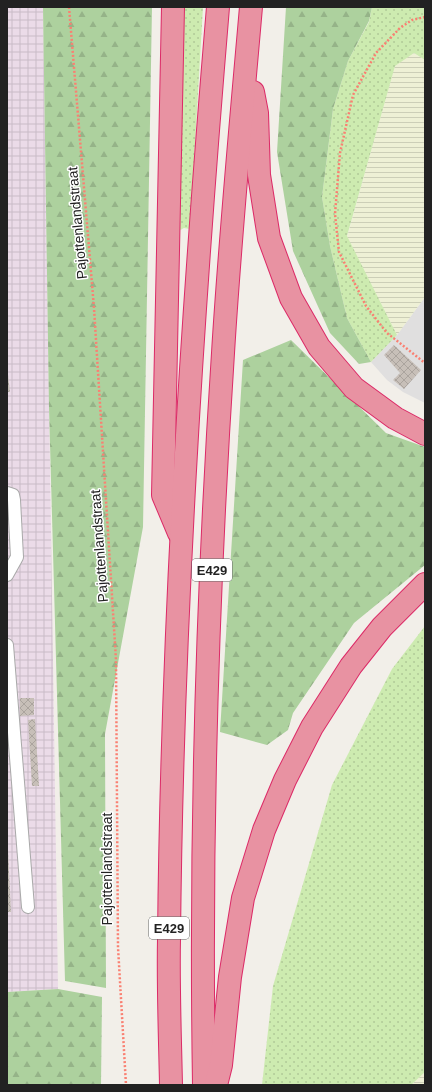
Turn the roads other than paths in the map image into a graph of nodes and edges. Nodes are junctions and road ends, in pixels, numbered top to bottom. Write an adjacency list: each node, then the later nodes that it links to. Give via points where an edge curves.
1 (173, 7): 7 (highway, via 163,495)
2 (218, 7): 7 (highway, E429, via 191,351)
3 (251, 7): 4 (highway, E429)
4 (247, 57): 5 (highway, via 257,113 259,174 268,238 291,298 319,347 354,388 395,418); 13 (highway, E429, via 223,352 213,537 204,772)
5 (425, 434)
6 (7, 494): 8 (lane, via 13,495 14,500 17,557)
7 (181, 538): 12 (highway, E429, via 169,941)
8 (7, 575)
9 (425, 584): 14 (highway, via 382,627 351,666 312,727 267,823 243,898 230,976 221,1066)
10 (7, 644): 11 (lane)
11 (28, 907)
12 (171, 1085)
13 (204, 1085)
14 (216, 1085)

